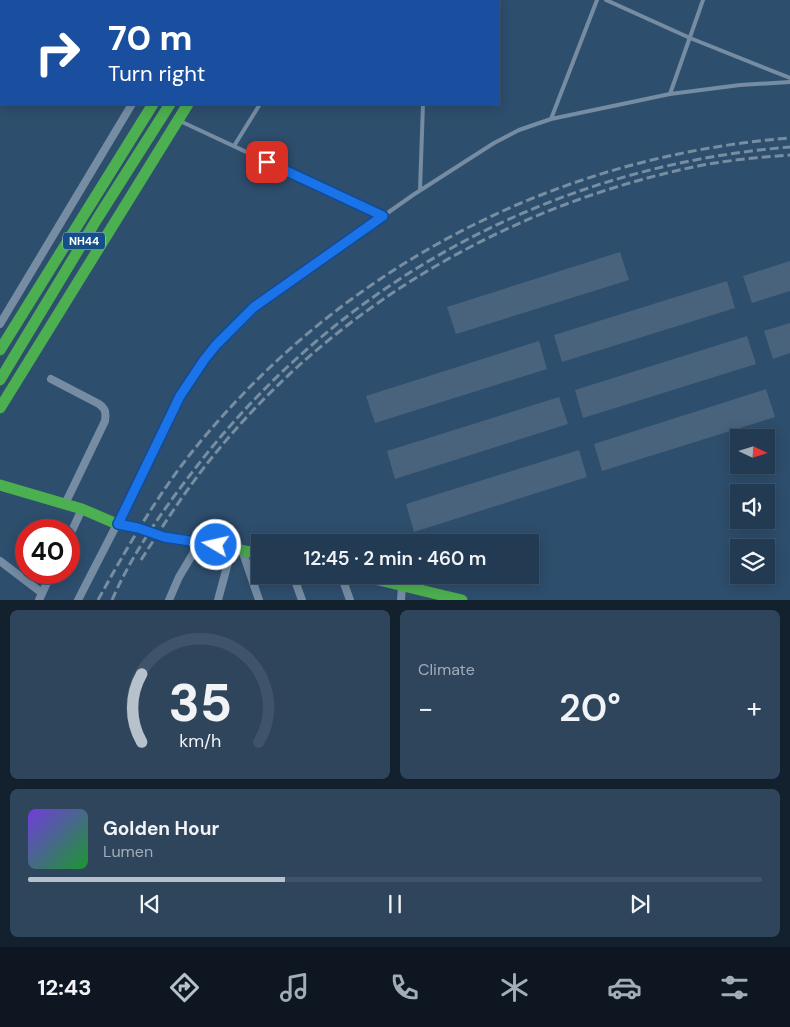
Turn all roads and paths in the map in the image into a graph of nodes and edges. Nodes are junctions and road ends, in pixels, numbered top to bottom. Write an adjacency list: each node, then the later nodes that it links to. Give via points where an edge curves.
1 (597, 0): 14 (lane)
2 (606, 0): 4 (lane)
3 (703, 0): 4 (lane)
4 (690, 38): 5 (lane); 7 (lane)
5 (790, 78)
6 (790, 82): 7 (lane)
7 (670, 94): 14 (lane)
8 (131, 105): 19 (street)
9 (152, 105): 20 (main road, NH44)
10 (169, 105): 22 (main road, NH44)
11 (187, 105): 15 (main road)
12 (259, 105): 16 (lane)
13 (423, 105): 17 (lane)
14 (551, 119): 17 (lane, via 494,143)
15 (178, 120): 16 (lane); 23 (main road)
16 (234, 146): 18 (lane)
17 (420, 190): 18 (lane)
18 (383, 216): 28 (lane, via 254,307 216,345 180,396)
19 (0, 324)
20 (0, 350)
21 (51, 379): 25 (street, via 99,404 106,414)
22 (0, 380)
23 (0, 408)
24 (0, 485): 25 (main road)
25 (65, 504): 26 (main road)
26 (82, 510): 27 (street); 28 (main road)
27 (78, 519)
28 (118, 524): 29 (main road, via 164,537); 39 (street)
29 (200, 542): 30 (main road); 40 (street)
30 (237, 549): 31 (main road); 41 (street); 42 (street)
31 (251, 552)
32 (0, 561): 38 (street)
33 (46, 584): 38 (street)
34 (296, 584): 43 (street)
35 (344, 584): 44 (street)
36 (394, 584): 37 (main road)
37 (402, 586): 45 (street); 46 (main road)
38 (41, 596)
39 (78, 600)
40 (169, 600)
41 (218, 600)
42 (259, 600)
43 (302, 600)
44 (350, 600)
45 (402, 600)
46 (462, 600)

